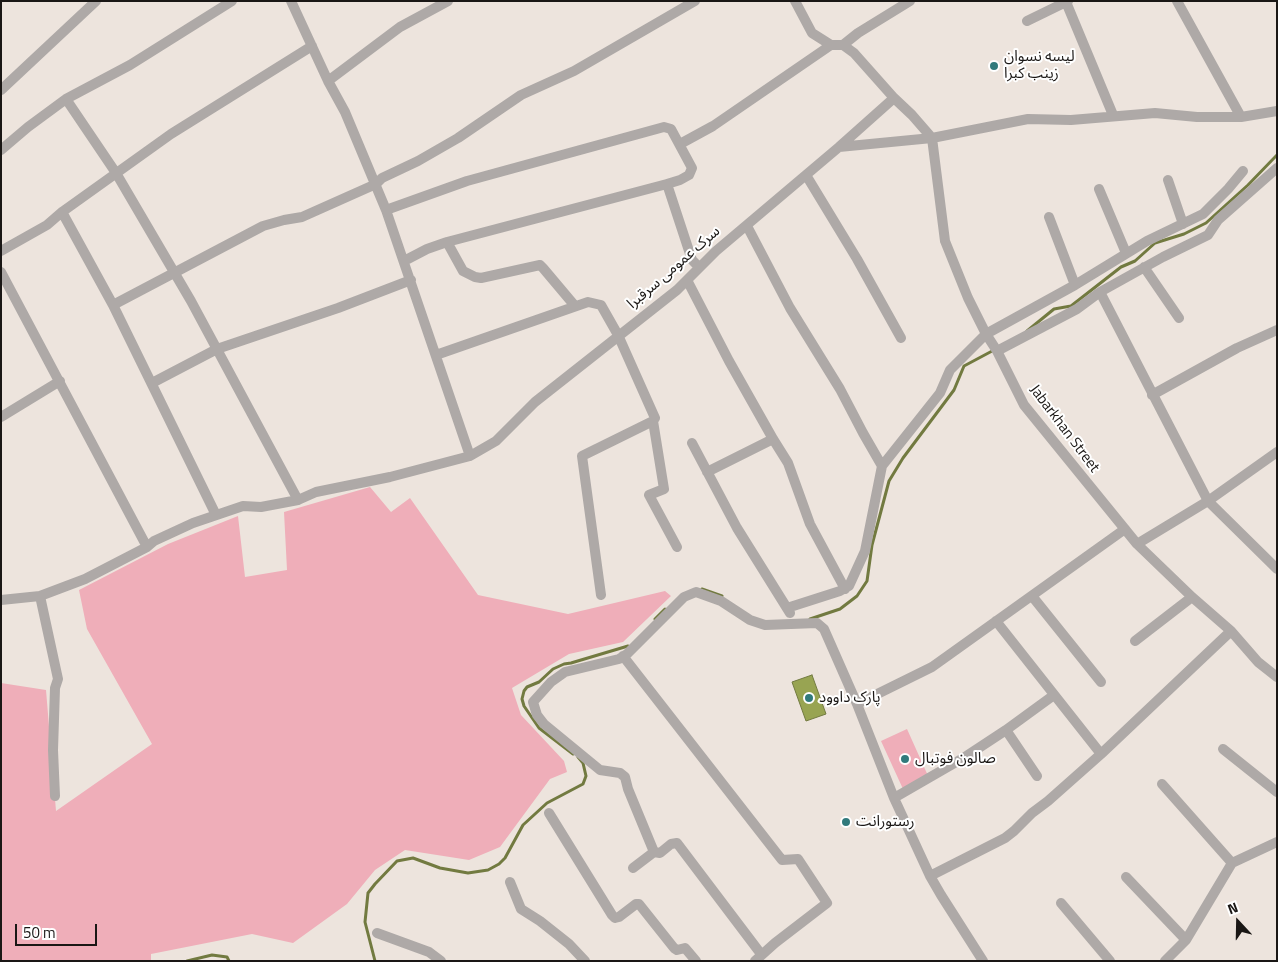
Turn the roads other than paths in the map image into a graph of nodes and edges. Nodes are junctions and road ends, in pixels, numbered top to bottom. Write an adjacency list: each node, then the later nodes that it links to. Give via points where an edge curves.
1 (96, 1): 15 (street)
2 (232, 1): 17 (street, via 130,65)
3 (291, 1): 13 (street)
4 (448, 1): 14 (street, via 400,27)
5 (695, 1): 30 (street, via 574,71 521,95 458,138)
6 (795, 1): 11 (street, via 812,33)
7 (910, 1): 12 (street)
8 (1177, 1): 20 (street)
9 (1067, 2): 10 (street); 19 (street)
10 (1028, 21)
11 (831, 45): 12 (street); 22 (street, via 713,126)
12 (843, 45): 16 (street)
13 (312, 46): 14 (street); 27 (street, via 171,134)
14 (328, 81): 30 (street)
15 (1, 90)
16 (894, 98): 21 (street); 23 (street, سرک عمومی سرقبرا)
17 (66, 99): 24 (street); 27 (street)
18 (1277, 111): 20 (street)
19 (1113, 115): 20 (street); 21 (street, via 1071,120 1028,119)
20 (1241, 116)
21 (932, 138): 23 (street); 55 (street, Jabarkhan Street, via 945,241)
22 (680, 144): 31 (street, via 692,168 689,175); 33 (street, via 671,129 664,127 467,181)
23 (839, 147): 28 (street, سرک عمومی سرقبرا)
24 (1, 150)
25 (1277, 168): 43 (street, via 1218,220 1208,235)
26 (1243, 171): 36 (street, via 1203,214)
27 (116, 173): 34 (street); 45 (street)
28 (806, 175): 37 (street, سرک عمومی سرقبرا); 57 (street)
29 (1168, 180): 36 (street)
30 (376, 184): 33 (street); 45 (street, via 302,217 263,226)
31 (667, 184): 38 (street); 42 (street, via 692,260)
32 (1099, 188): 40 (street)
33 (386, 210): 41 (street)
34 (62, 212): 39 (street, via 47,225); 51 (street)
35 (1049, 217): 48 (street)
36 (1184, 224): 40 (street)
37 (747, 226): 42 (street, سرک عمومی سرقبرا); 70 (street, via 790,308)
38 (447, 242): 41 (street); 52 (street, via 463,271 475,277 540,266)
39 (1, 251)
40 (1126, 253): 48 (street)
41 (404, 261): 46 (street)
42 (699, 267): 47 (street, سرک عمومی سرقبرا)
43 (1144, 268): 50 (street); 53 (street)
44 (1, 272): 49 (street)
45 (174, 273): 51 (street); 58 (street)
46 (411, 280): 58 (street); 60 (street)
47 (687, 280): 56 (street, سرک عمومی سرقبرا); 66 (street)
48 (1075, 286): 55 (street)
49 (5, 290): 61 (street)
50 (1100, 292): 59 (street, via 1077,309); 63 (street)
51 (113, 305): 62 (street)
52 (575, 306): 56 (street, via 588,302 601,306); 60 (street)
53 (1178, 318)
54 (1277, 330): 63 (street)
55 (986, 334): 59 (street, Jabarkhan Street); 70 (street, via 950,370 940,393)
56 (618, 336): 65 (street, via 655,415); 69 (street, سرک عمومی سرقبرا, via 535,402 496,441)
57 (901, 338)
58 (216, 348): 62 (street); 72 (street)
59 (997, 351): 75 (street, Jabarkhan Street, via 1024,405)
60 (436, 355): 69 (street)
61 (60, 381): 64 (street); 77 (street)
62 (152, 383): 74 (street)
63 (1152, 395): 73 (street)
64 (1, 418)
65 (653, 421): 78 (street, via 664,489 648,495); 81 (street, via 582,456)
66 (773, 439): 71 (street); 80 (street, via 788,463 810,524)
67 (692, 443): 71 (street)
68 (1277, 452): 73 (street)
69 (470, 456): 72 (street, سرک عمومی سرقبرا, via 316,492)
70 (882, 466): 80 (street, via 865,551 849,586)
71 (707, 472): 86 (street, via 737,528)
72 (298, 500): 74 (street, سرک عمومی سرقبرا, via 261,507 243,506)
73 (1208, 501): 76 (street); 79 (street)
74 (216, 515): 77 (street, سرک عمومی سرقبرا)
75 (1125, 530): 76 (street, Jabarkhan Street); 83 (street)
76 (1137, 544): 84 (street, Jabarkhan Street)
77 (147, 547): 82 (street, سرک عمومی سرقبرا, via 85,580)
78 (677, 547)
79 (1276, 567)
80 (844, 589): 86 (street)
81 (601, 595)
82 (40, 596): 85 (street, سرک عمومی سرقبرا); 102 (street, via 58,679 53,750)
83 (1032, 596): 87 (street); 93 (street)
84 (1192, 597): 89 (street, Jabarkhan Street); 90 (street)
85 (1, 600)
86 (787, 608): 88 (street)
87 (996, 621): 94 (street); 95 (street, via 932,667)
88 (796, 622): 91 (street, via 765,625 750,620 721,601 696,592 684,597); 95 (street, via 817,623 824,629)
89 (1231, 631): 92 (street, Jabarkhan Street, via 1258,662); 98 (street)
90 (1135, 641)
91 (623, 656): 106 (street, via 565,672 533,702 544,724 600,770 620,773 625,777); 115 (street, via 782,860 798,859 827,903)
92 (1277, 677)
93 (1101, 682)
94 (1054, 695): 96 (street); 98 (street)
95 (857, 704): 103 (street)
96 (1006, 730): 99 (street); 103 (street)
97 (1223, 749): 101 (street)
98 (1101, 754): 109 (street, via 1005,838)
99 (1037, 776)
100 (1162, 784): 107 (street)
101 (1277, 792)
102 (55, 796)
103 (894, 798): 109 (street)
104 (549, 813): 118 (street, via 612,915 619,917 639,904 674,948 685,948)
105 (1277, 842): 107 (street)
106 (654, 852): 108 (street); 115 (street, via 660,853 677,843)
107 (1232, 863): 114 (street)
108 (633, 868)
109 (930, 876): 119 (street)
110 (1126, 877): 114 (street)
111 (510, 882): 117 (street, via 521,909 562,938)
112 (1062, 903): 120 (street)
113 (378, 933): 116 (street, via 429,952)
114 (1186, 940): 121 (street)
115 (758, 958)
116 (441, 961)
117 (586, 961)
118 (696, 961)
119 (983, 961)
120 (1110, 961)
121 (1165, 961)

